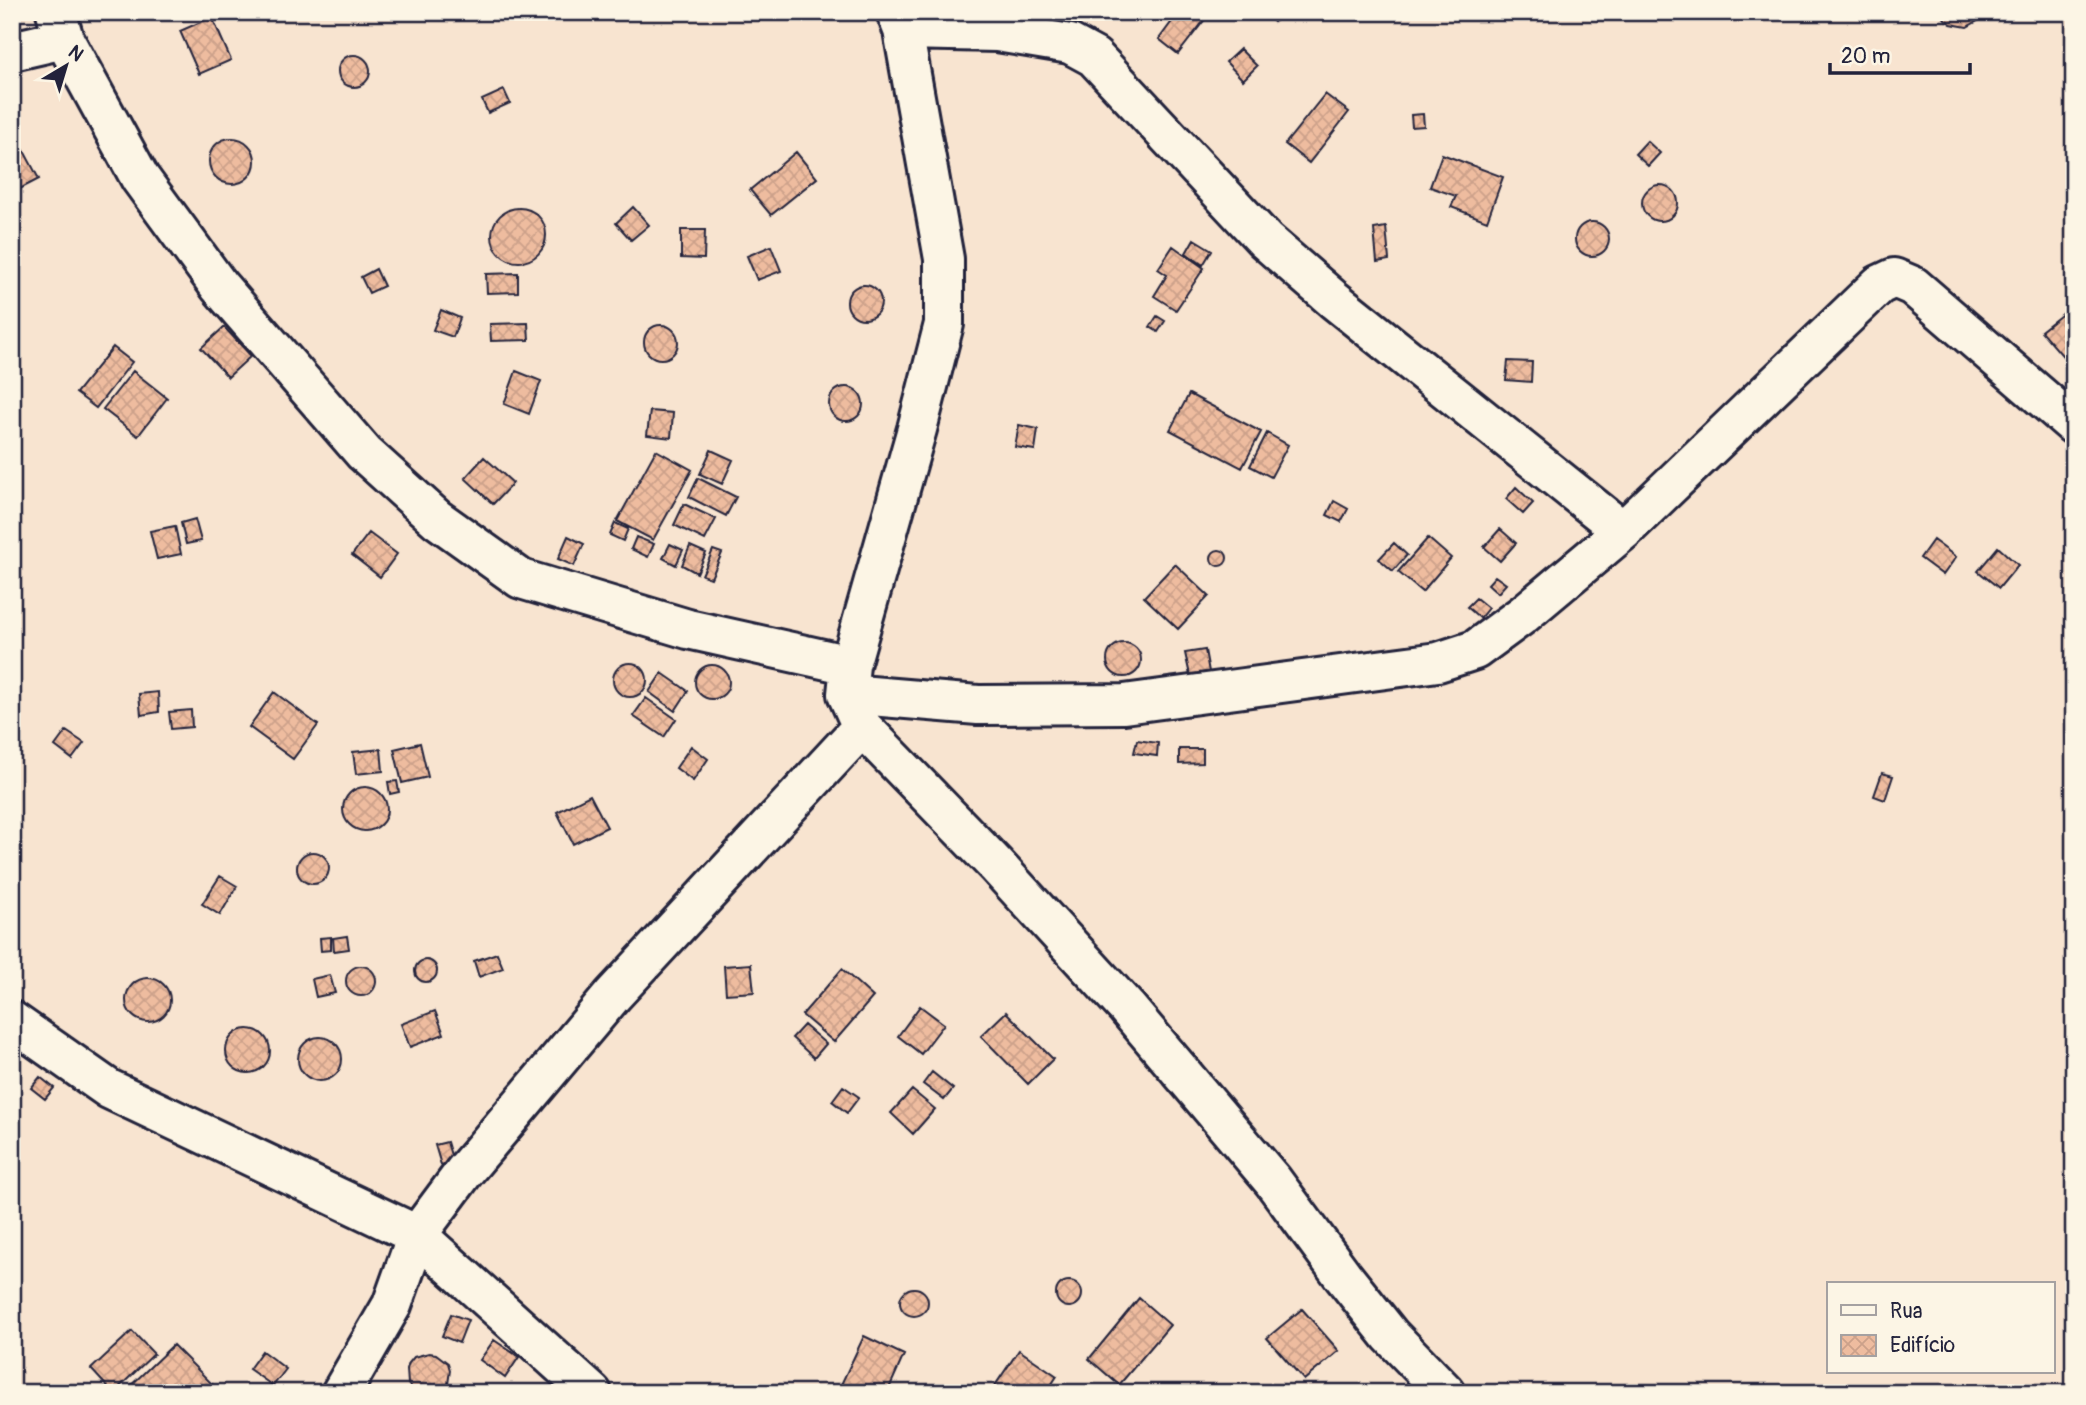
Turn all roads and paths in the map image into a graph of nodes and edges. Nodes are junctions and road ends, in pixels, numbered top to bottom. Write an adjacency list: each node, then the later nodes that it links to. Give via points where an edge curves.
1 (900, 21): 5 (street, via 1070,44 1094,57 1265,240); 6 (street, via 944,259 944,324)
2 (60, 26): 3 (street); 6 (street, via 140,178 219,286 364,453 437,519 521,579 688,629)
3 (12, 51)
4 (2074, 425): 5 (street, via 1913,286 1895,278 1879,285)
5 (1623, 531): 6 (street, via 1475,650 1438,662 1124,704 978,705)
6 (853, 696): 8 (street); 11 (street, via 996,865 1127,1008 1273,1181 1390,1335)
7 (12, 1021): 8 (street, via 109,1089)
8 (417, 1235): 9 (street, via 392,1305); 10 (street)
9 (341, 1393)
10 (592, 1393)
11 (1446, 1393)

